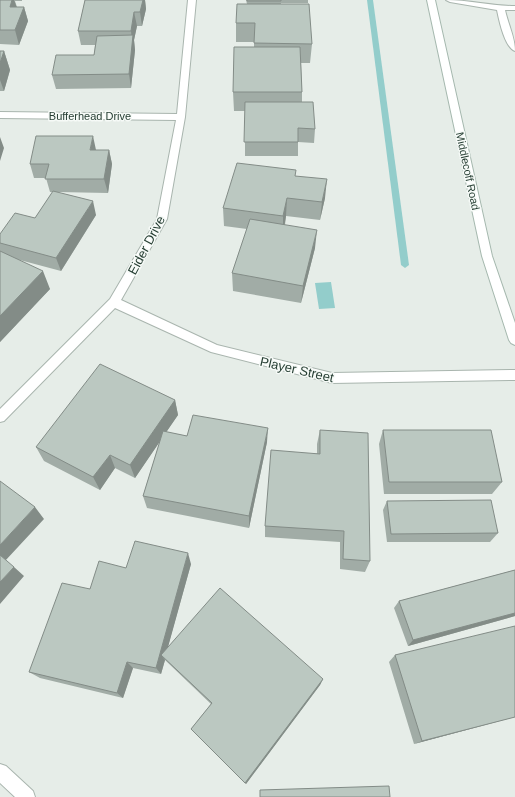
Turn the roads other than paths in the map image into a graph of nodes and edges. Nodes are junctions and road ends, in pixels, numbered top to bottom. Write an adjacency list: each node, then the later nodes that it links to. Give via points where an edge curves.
1 (192, 0): 8 (street, Eider Drive)
2 (431, 0): 10 (street, Middlecoff Road, via 487,256)
3 (450, 0): 4 (street)
4 (500, 8): 5 (street); 6 (street, via 506,31)
5 (515, 8)
6 (515, 49)
7 (0, 116): 8 (street, Bufferhead Drive)
8 (181, 117): 9 (street, Eider Drive, via 162,219)
9 (114, 302): 11 (street, Player Street, via 215,349 332,378); 12 (street, Eider Drive)
10 (515, 340)
11 (515, 375)
12 (0, 417)
13 (0, 772): 14 (street)
14 (27, 797)

